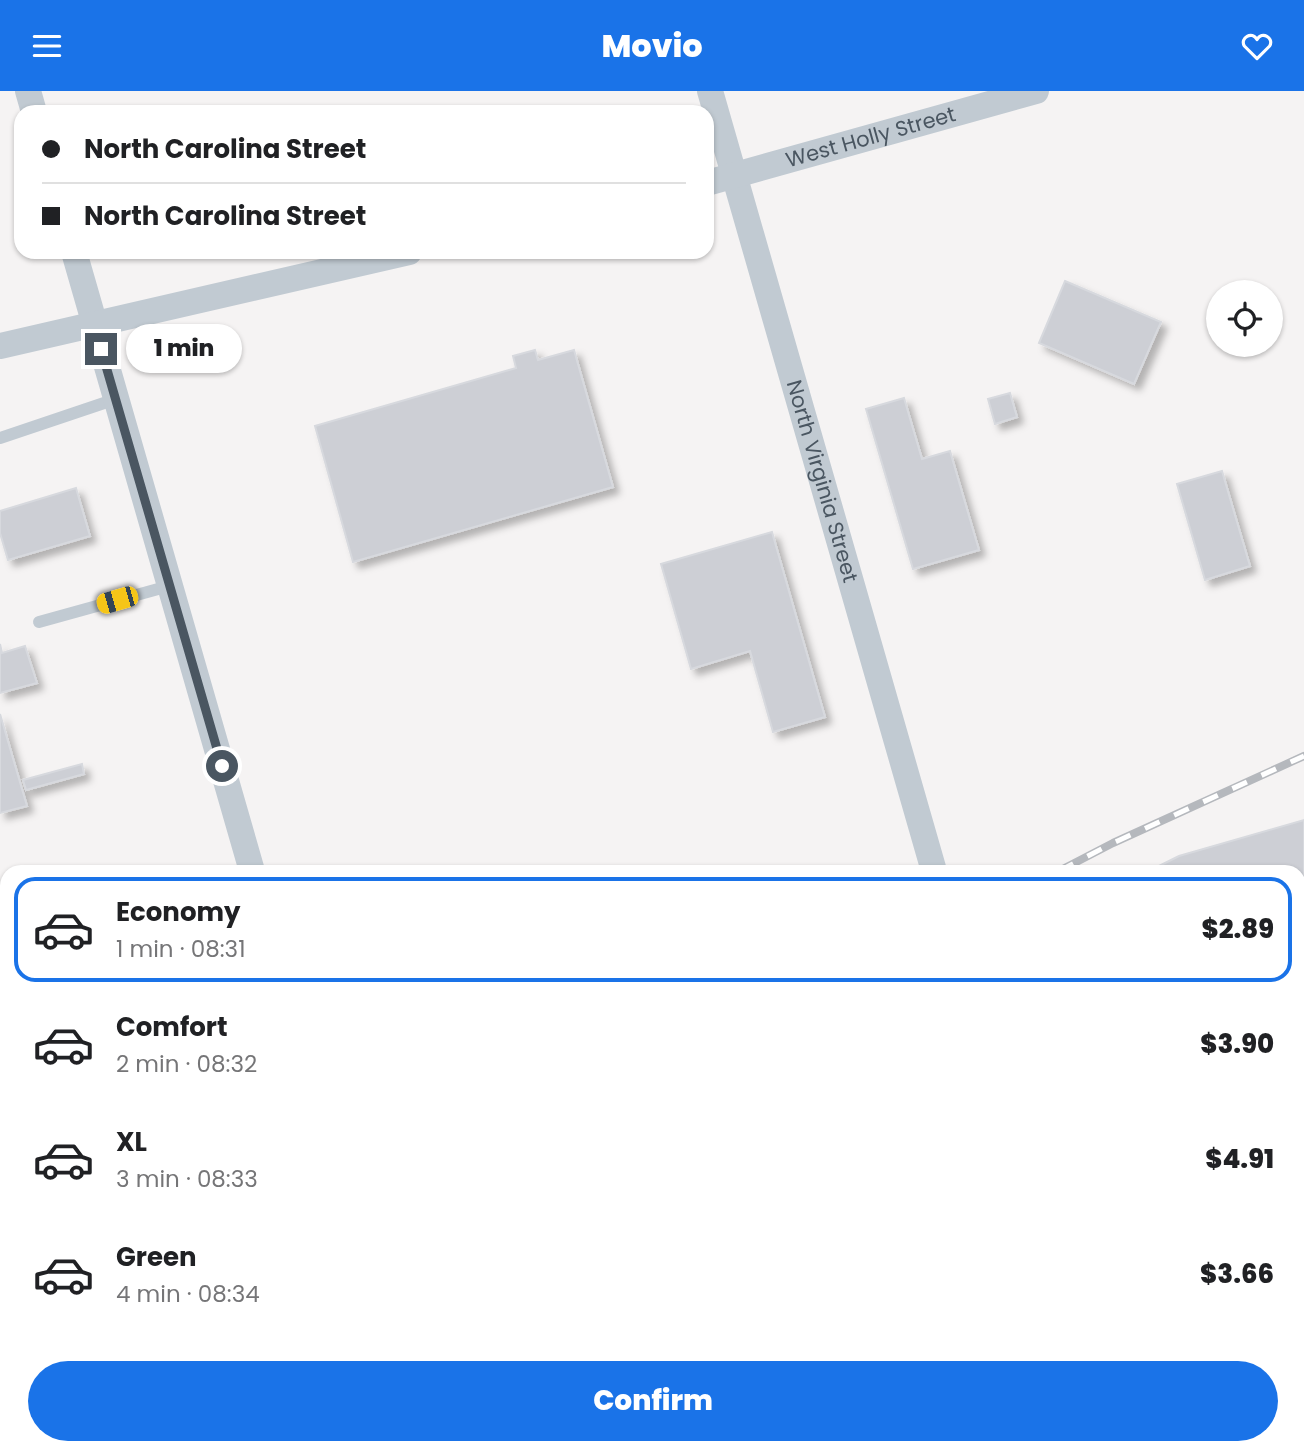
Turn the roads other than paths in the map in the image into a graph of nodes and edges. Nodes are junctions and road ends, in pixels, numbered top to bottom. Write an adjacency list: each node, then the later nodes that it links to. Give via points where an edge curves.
1 (710, 91): 3 (street, North Virginia Street)
2 (1036, 91): 3 (street, West Holly Street)
3 (735, 177): 4 (street, West Holly Street); 14 (street, North Virginia Street)
4 (714, 182)
5 (76, 259): 7 (street)
6 (378, 259): 7 (street)
7 (94, 324): 8 (street); 9 (street)
8 (0, 346)
9 (116, 399): 10 (lane); 11 (street)
10 (0, 438)
11 (169, 586): 12 (lane); 13 (street)
12 (39, 622)
13 (250, 865)
14 (932, 865)

